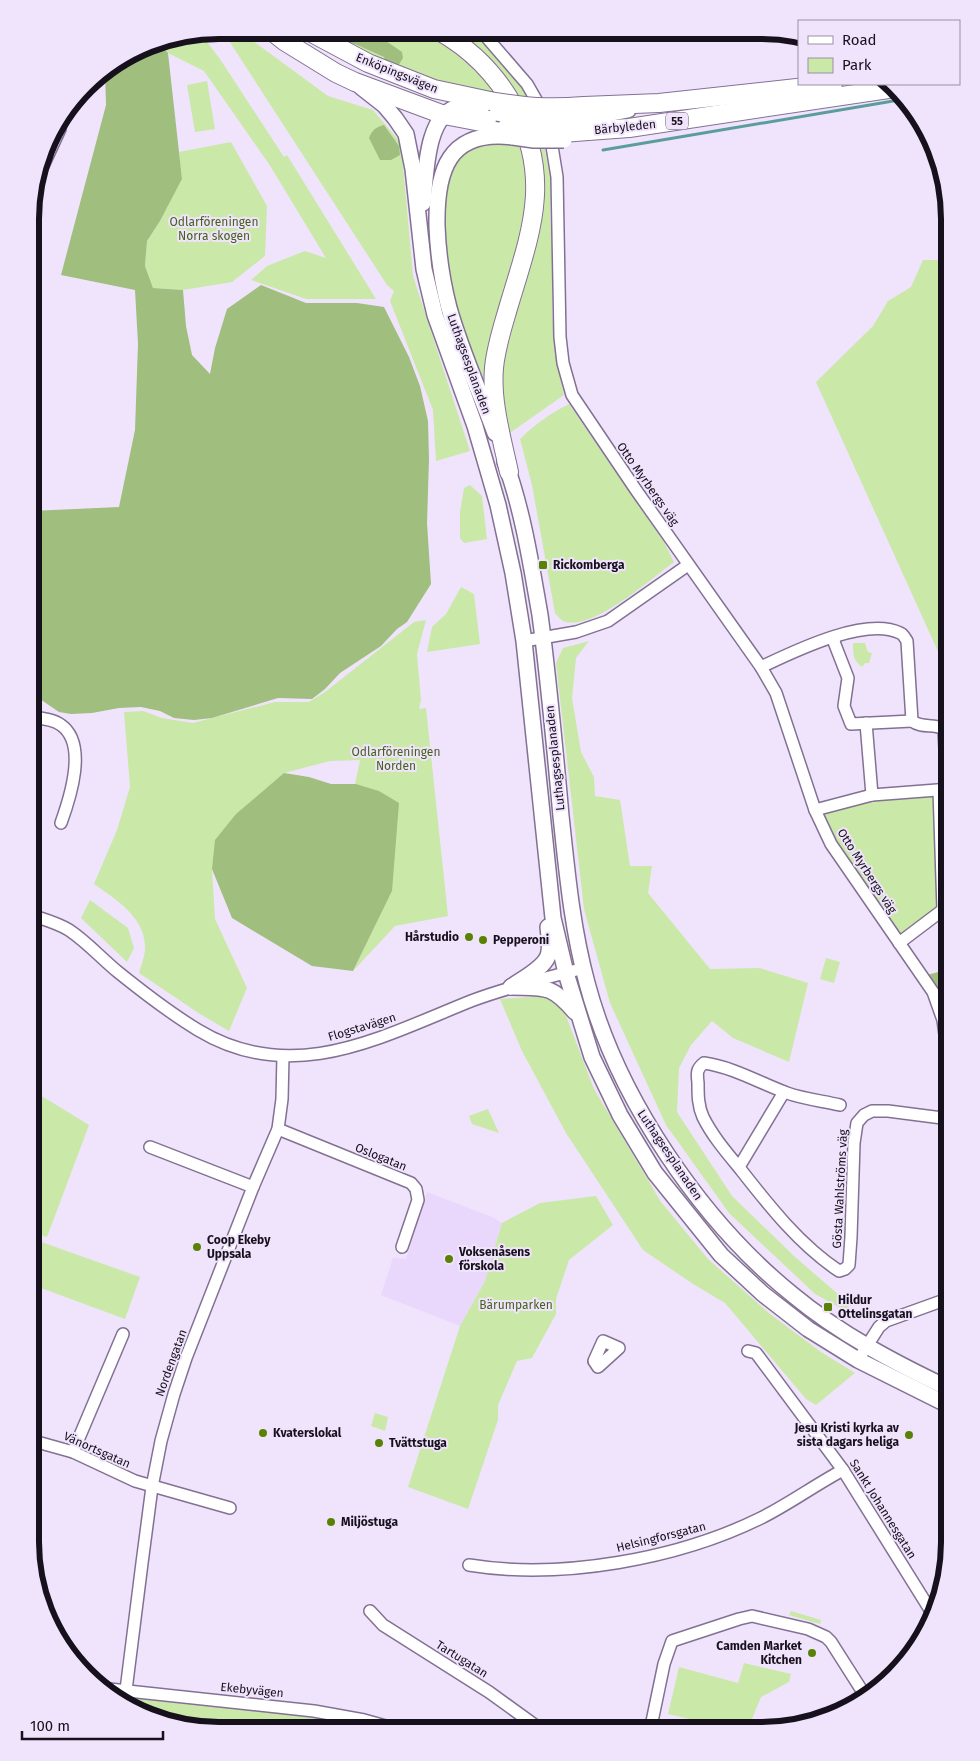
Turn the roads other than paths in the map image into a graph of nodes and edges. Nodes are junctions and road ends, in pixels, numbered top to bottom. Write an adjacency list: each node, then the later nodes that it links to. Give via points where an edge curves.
1 (284, 39): 5 (main road, Enköpingsvägen / 55)
2 (324, 39): 9 (main road, Enköpingsvägen / 55, via 368,63)
3 (453, 39): 12 (main road, via 492,73 506,92 525,127 536,174 535,206 526,248 501,331 494,370 495,400)
4 (488, 39): 13 (street, Otto Myrbergs väg, via 535,97 546,120 552,145 557,177 560,337 572,395)
5 (354, 82): 8 (main road, Enköpingsvägen / 55); 11 (main road, Luthagsesplanaden, via 384,106 406,134)
6 (824, 85): 10 (main road, Bärbyleden / 55, via 659,103)
7 (885, 89): 10 (main road, Bärbyleden / 55, via 614,129)
8 (444, 114): 9 (main road, Bärbyleden / 55); 11 (main road, Luthagsesplanaden, via 430,140)
9 (502, 120): 10 (main road, Bärbyleden / 55, bridge, via 562,133); 10 (main road, Bärbyleden / 55, bridge, via 528,108 554,109); 12 (main road, Luthagsesplanaden, via 488,136 471,141 454,154 441,174 437,197 438,250 449,309)
10 (586, 123)
11 (420, 230): 16 (main road, Luthagsesplanaden, via 424,269 435,316 475,426 498,505)
12 (509, 472): 14 (main road, Luthagsesplanaden, via 534,578)
13 (688, 564): 14 (street, via 608,622); 17 (street, Otto Myrbergs väg)
14 (543, 638): 16 (street); 30 (main road, Luthagsesplanaden, via 572,912)
15 (835, 638): 17 (street, via 800,649); 19 (street, via 865,629 901,633 907,641); 20 (street, via 848,678 846,715 851,724)
16 (524, 641): 26 (main road, Luthagsesplanaden)
17 (761, 668): 24 (street, Otto Myrbergs väg, via 776,693)
18 (39, 718): 25 (street, via 60,724 69,733 74,747 73,785)
19 (912, 720): 20 (street); 21 (street, via 919,726)
20 (866, 723): 23 (street)
21 (941, 727)
22 (941, 790): 23 (street)
23 (872, 795): 24 (street)
24 (816, 810): 29 (street, Otto Myrbergs väg, via 831,844)
25 (61, 823)
26 (543, 829): 31 (main road, Luthagsesplanaden, via 553,918); 32 (main road, via 541,859 550,946 548,957 541,966)
27 (941, 911): 29 (street)
28 (39, 918): 35 (street, Flogstavägen, via 68,930 177,1018 212,1038 246,1051)
29 (899, 943): 34 (street, Otto Myrbergs väg, via 928,984)
30 (584, 968): 31 (street, Flogstavägen); 46 (main road, Luthagsesplanaden, via 596,1012 621,1075 654,1135 703,1203 772,1277 828,1322)
31 (566, 973): 32 (street, Flogstavägen); 33 (main road, Luthagsesplanaden)
32 (511, 987): 33 (main road, via 549,989); 35 (street, Flogstavägen, via 339,1051)
33 (578, 1014): 48 (main road, Luthagsesplanaden, via 592,1057 620,1115 655,1174 686,1214 721,1256 763,1294 808,1329)
34 (941, 1014)
35 (283, 1056): 39 (street, Nordengatan)
36 (784, 1092): 37 (street, Gösta Wahlströms väg); 41 (street); 41 (street, Gösta Wahlströms väg, via 713,1064 704,1063 697,1071 700,1109 717,1140)
37 (840, 1105)
38 (941, 1118): 41 (street, Gösta Wahlströms väg, via 872,1111 864,1114 857,1123 849,1265 839,1271 812,1250 774,1211)
39 (278, 1129): 42 (street, Nordengatan); 43 (street, Oslogatan, via 410,1183 416,1189 418,1200)
40 (150, 1147): 42 (street)
41 (739, 1167)
42 (253, 1187): 54 (street, Nordengatan, via 186,1358 161,1441)
43 (402, 1247)
44 (941, 1301): 46 (street, via 886,1320)
45 (123, 1334): 52 (street)
46 (867, 1345): 48 (street); 49 (main road, Luthagsesplanaden)
47 (748, 1351): 53 (street, Sankt Johannesgatan, via 756,1353)
48 (858, 1360): 50 (main road, Luthagsesplanaden)
49 (941, 1384)
50 (941, 1402)
51 (39, 1443): 52 (street, Vänortsgatan)
52 (73, 1452): 54 (street, Vänortsgatan)
53 (843, 1470): 56 (street, Helsingforsgatan, via 762,1518 718,1537 664,1553 609,1564 542,1570); 57 (street, Sankt Johannesgatan)
54 (152, 1487): 55 (street); 60 (street, Nordengatan)
55 (230, 1508)
56 (469, 1565)
57 (929, 1608)
58 (370, 1611): 63 (street, Tartugatan, via 383,1625)
59 (115, 1689): 60 (street, Ekebyvägen)
60 (126, 1690): 62 (street, Ekebyvägen, via 314,1711)
61 (862, 1691): 64 (street, via 826,1637 808,1629 752,1616 672,1641)
62 (371, 1722)
63 (530, 1722)
64 (652, 1722)

